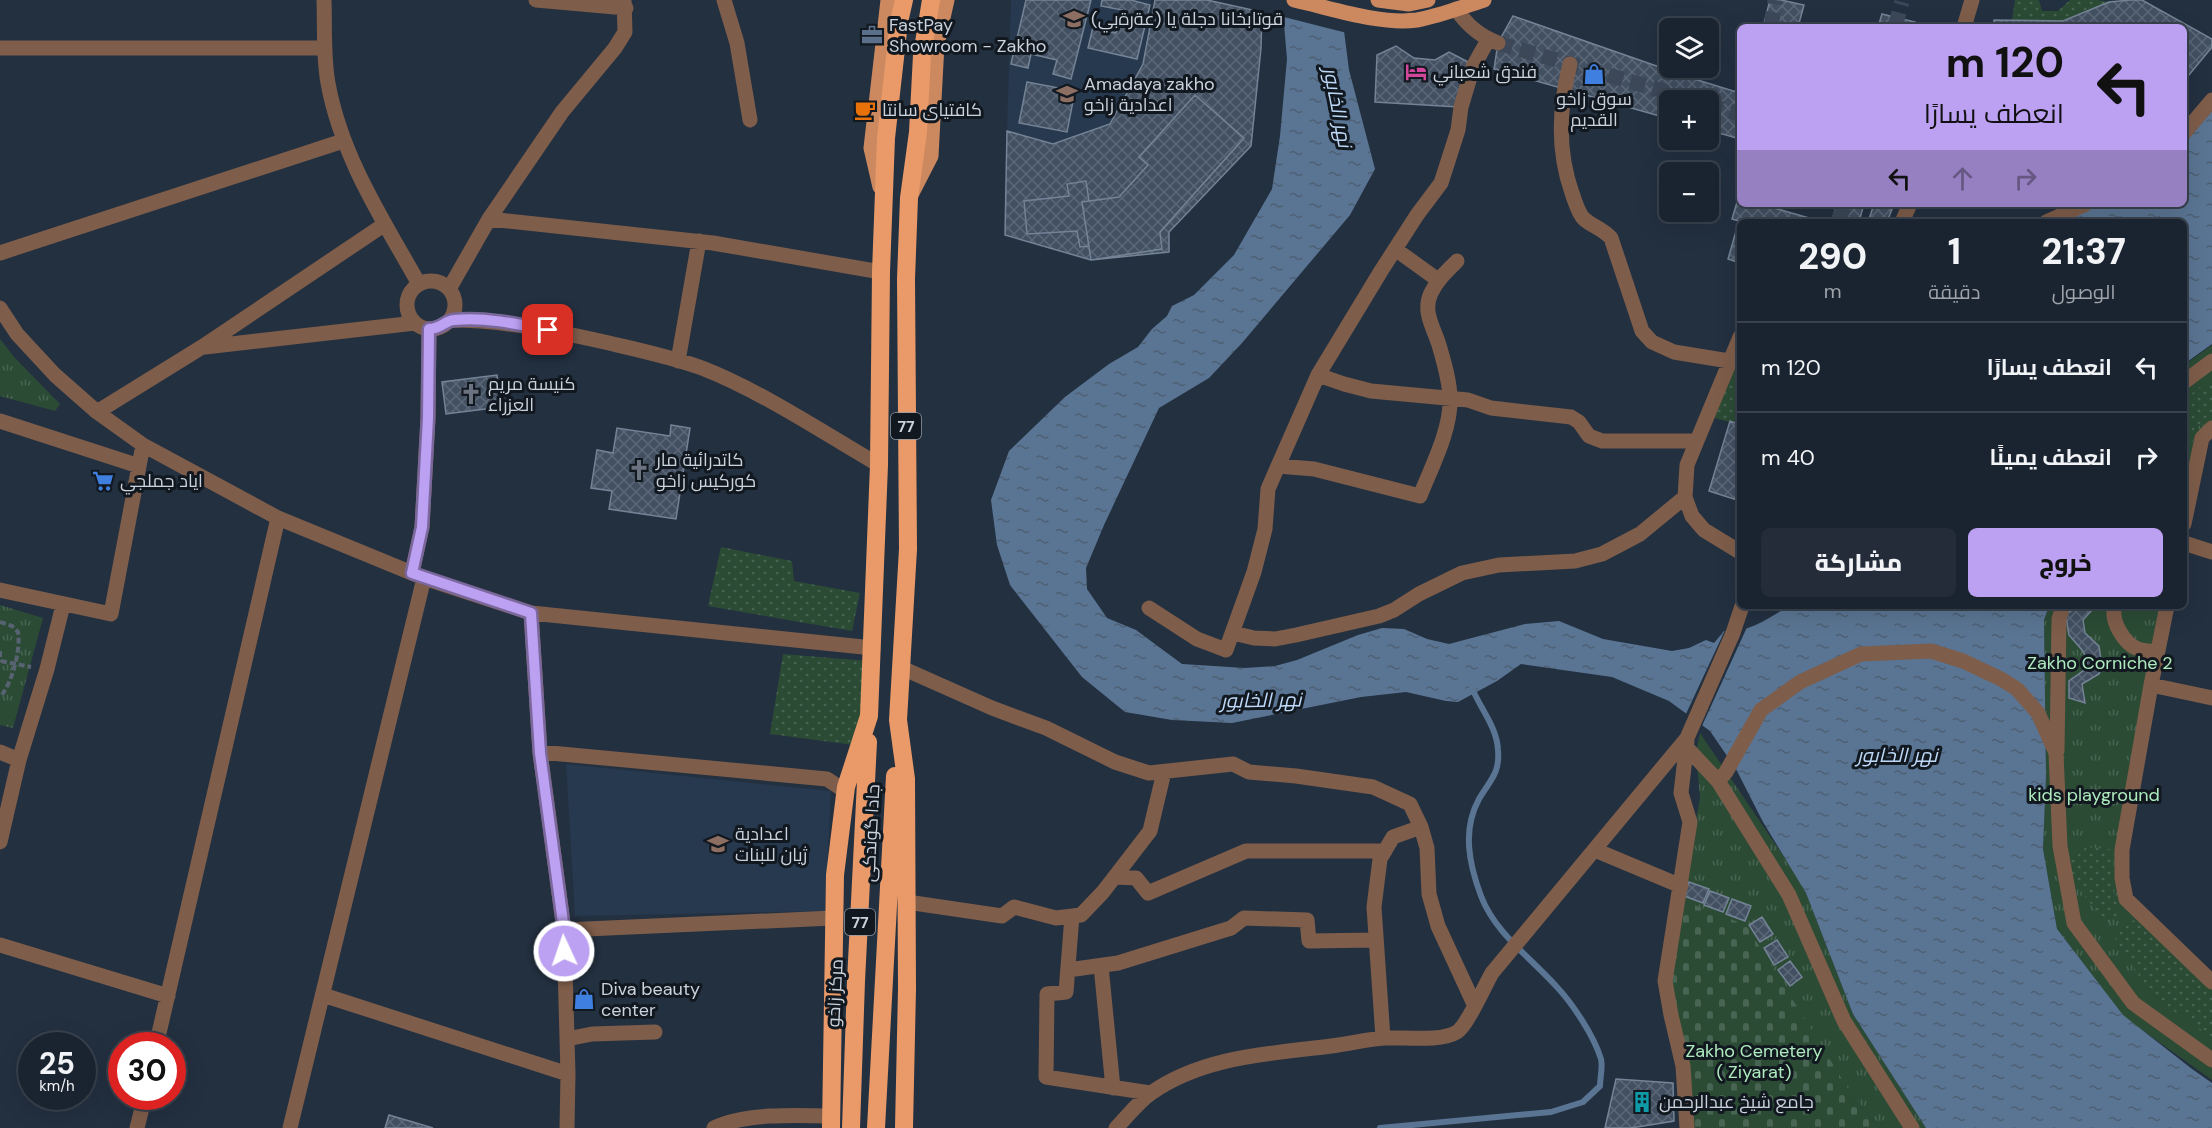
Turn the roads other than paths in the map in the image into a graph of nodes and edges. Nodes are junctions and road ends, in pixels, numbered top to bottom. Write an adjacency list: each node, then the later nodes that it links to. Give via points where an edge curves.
1 (324, 0): 17 (street)
2 (536, 0): 13 (street)
3 (724, 0): 20 (street, via 737,43)
4 (888, 0): 24 (main road, via 871,148)
5 (904, 0): 24 (highway, 77, via 886,138)
6 (1294, 0): 14 (main road, via 1374,18 1415,20)
7 (1428, 0): 12 (main road)
8 (1484, 0): 14 (main road)
9 (1971, 0): 15 (street)
10 (942, 1): 23 (highway, 77, via 922,56); 23 (main road, via 931,156)
11 (1380, 1): 12 (main road)
12 (1409, 2)
13 (625, 4): 26 (street, via 625,32 615,48 562,112)
14 (1455, 9): 30 (street, via 1469,27 1493,41 1473,67 1441,183)
15 (1965, 24)
16 (0, 48): 17 (street)
17 (325, 48): 22 (street, via 327,81)
18 (1570, 64): 43 (street, via 1560,119 1569,185 1583,218 1611,238 1642,331 1652,342 1674,352)
19 (2212, 100): 21 (street)
20 (750, 120)
21 (2187, 129)
22 (343, 141): 28 (street); 31 (street)
23 (909, 198): 74 (highway, 77, via 908,549)
24 (884, 202): 33 (highway, 77)
25 (2079, 207): 27 (street)
26 (489, 219): 29 (street); 36 (street)
27 (2053, 219)
28 (385, 224): 35 (street); 41 (street)
29 (699, 241): 33 (street); 42 (street)
30 (1395, 249): 34 (street); 45 (street)
31 (0, 253)
32 (1457, 261): 34 (street)
33 (880, 272): 54 (highway, 77)
34 (1438, 280): 47 (street, via 1427,310)
35 (419, 284): 36 (street, via 434,281); 39 (street, via 407,303 410,317)
36 (449, 289): 38 (street, via 455,304)
37 (0, 308): 48 (street, via 17,334 55,375)
38 (451, 320): 39 (street, via 437,329); 42 (street, via 527,326)
39 (422, 326): 41 (street); 62 (street, via 428,418)
40 (1737, 344): 43 (street)
41 (202, 347): 48 (street)
42 (678, 361): 54 (street, via 753,393)
43 (1729, 361): 51 (street)
44 (2212, 361): 46 (street)
45 (1318, 375): 47 (street, via 1371,391); 55 (street)
46 (2187, 380)
47 (1450, 399): 51 (street, via 1571,417 1589,436 1602,441); 55 (street, via 1445,428 1420,496 1314,469)
48 (98, 412): 52 (street)
49 (0, 421): 53 (street)
50 (2209, 436): 57 (street)
51 (1696, 441): 56 (street, via 1687,465)
52 (143, 445): 53 (street); 58 (street)
53 (139, 465): 64 (street, via 111,614)
54 (879, 465): 72 (highway, 77)
55 (1278, 466): 71 (street, via 1268,489 1265,530 1254,572)
56 (1685, 497): 60 (street, via 1692,516 1704,530); 71 (street, via 1640,534 1602,554 1575,561 1498,565 1462,573 1379,616 1296,635 1264,639)
57 (2187, 513)
58 (278, 518): 62 (street); 103 (street)
59 (2187, 544): 61 (street)
60 (1737, 550)
61 (2212, 552)
62 (418, 576): 70 (street); 102 (street)
63 (0, 590): 64 (street)
64 (63, 605): 82 (street)
65 (1149, 608): 71 (street, via 1197,639 1226,650)
66 (1741, 609): 79 (street)
67 (2062, 609): 85 (street)
68 (2114, 609): 73 (street, via 2121,635 2137,649)
69 (2166, 609): 73 (street)
70 (531, 613): 72 (street); 81 (street)
71 (1233, 633)
72 (873, 648): 77 (highway, 77)
73 (2157, 652): 75 (street)
74 (902, 668): 78 (highway, 77); 83 (street, via 1046,728 1115,762 1149,773)
75 (2151, 685): 76 (street); 101 (street, via 2122,850 2126,899)
76 (2212, 698)
77 (869, 716): 86 (highway); 119 (highway, مركز زاخو / 77)
78 (898, 720): 93 (highway, via 906,779); 120 (highway, جادا گوندکی / 77)
79 (1686, 742): 84 (street); 89 (street); 92 (street, via 1681,793 1690,822)
80 (0, 752): 82 (street)
81 (540, 753): 86 (street, via 827,779); 96 (street)
82 (19, 760): 88 (street)
83 (1164, 772): 87 (street, via 1233,764 1249,772 1372,787 1410,804); 91 (street, via 1150,831)
84 (1722, 776): 85 (street, via 1761,710 1800,682 1861,654 1931,651 1963,661 2017,689 2038,713 2056,753); 124 (street, via 1789,895 1845,1021)
85 (2056, 778): 109 (street, via 2060,846 2074,923 2133,1004)
86 (845, 791): 95 (highway)
87 (1421, 827): 90 (street, via 1393,837); 104 (street, via 1427,848 1429,894 1438,927)
88 (0, 843)
89 (1594, 850): 92 (street); 104 (street, via 1492,973)
90 (1385, 851): 91 (street, via 1246,851 1148,893 1136,878); 97 (street, via 1380,859 1374,907)
91 (1115, 877): 94 (street, via 1081,915)
92 (1681, 886): 123 (street, via 1665,981 1683,1066)
93 (907, 902): 94 (street, via 1002,916 1014,908 1056,918); 121 (highway)
94 (1072, 916): 100 (street)
95 (833, 918): 96 (street); 114 (highway)
96 (564, 930): 108 (street)
97 (1376, 940): 99 (street, via 1309,941 1307,920 1244,918 1231,928); 107 (street)
98 (0, 945): 103 (street)
99 (1101, 966): 100 (street); 111 (street)
100 (1068, 970): 111 (street, via 1066,992 1047,994 1046,1077)
101 (2212, 982)
102 (323, 995): 110 (street); 116 (street)
103 (168, 996): 105 (street)
104 (1474, 1004): 107 (street, via 1458,1032 1433,1038)
105 (159, 1032)
106 (655, 1032): 108 (street, via 592,1034)
107 (1383, 1038): 112 (street, via 1218,1062 1186,1073)
108 (567, 1039): 110 (street)
109 (2212, 1060)
110 (568, 1074): 117 (street)
111 (1113, 1088): 112 (street)
112 (1150, 1093): 122 (street)
113 (142, 1110): 115 (street)
114 (831, 1122): 118 (street, via 768,1117 725,1122)
115 (137, 1128)
116 (290, 1128)
117 (567, 1128)
118 (714, 1128)
119 (851, 1128)
120 (876, 1128)
121 (904, 1128)
122 (1116, 1128)
123 (1687, 1128)
124 (1912, 1128)

